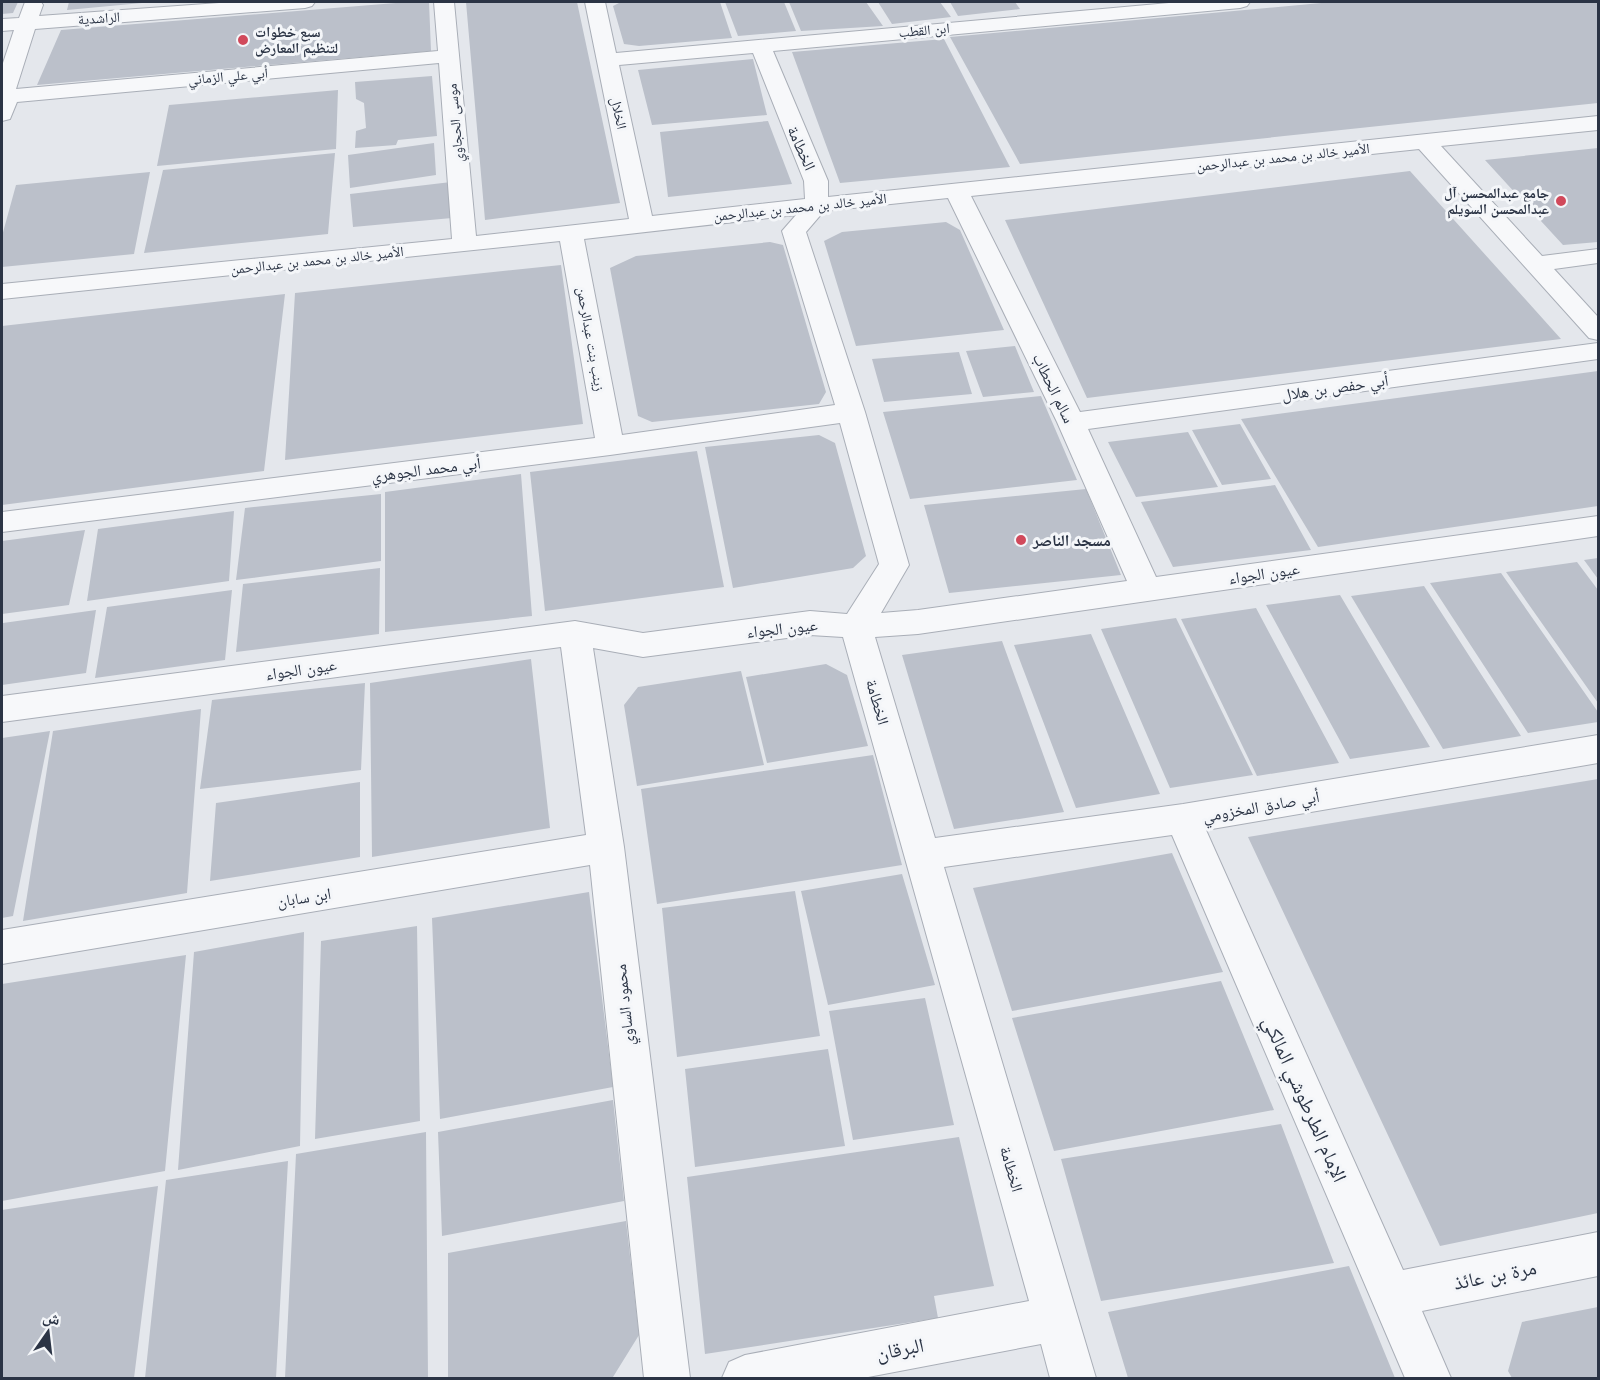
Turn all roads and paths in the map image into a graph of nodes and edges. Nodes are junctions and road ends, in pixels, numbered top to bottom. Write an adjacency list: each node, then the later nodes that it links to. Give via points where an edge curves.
1 (34, 2): 7 (street)
2 (304, 2): 7 (street, الراشدية)
3 (444, 2): 10 (street, موسى الحجاوي)
4 (595, 2): 11 (street, الخلال)
5 (1240, 2): 6 (street, ابن القطب)
6 (1118, 7): 9 (street, ابن القطب)
7 (26, 23): 8 (street, الراشدية); 12 (street, via 5,88)
8 (2, 26)
9 (760, 45): 11 (street, ابن القطب); 16 (street, الخطامة, via 816,181)
10 (449, 56): 12 (street, أبي علي الزماني); 19 (street, موسى الحجاوي)
11 (608, 60): 17 (street, الخلال)
12 (5, 105)
13 (1599, 123): 14 (street, الأمير خالد بن محمد بن عبدالرحمن)
14 (1425, 142): 15 (street, الأمير خالد بن محمد بن عبدالرحمن); 21 (street)
15 (956, 190): 16 (street, الأمير خالد بن محمد بن عبدالرحمن); 26 (street, سالم الحطاب)
16 (817, 205): 17 (street, الأمير خالد بن محمد بن عبدالرحمن); 25 (street, via 794,231)
17 (642, 224): 18 (street, الأمير خالد بن محمد بن عبدالرحمن)
18 (571, 233): 19 (street, الأمير خالد بن محمد بن عبدالرحمن); 27 (street, زينب بنت عبدالرحمن)
19 (465, 245): 22 (street, الأمير خالد بن محمد بن عبدالرحمن)
20 (1599, 256): 21 (street)
21 (1536, 264): 23 (street)
22 (2, 292)
23 (1599, 332)
24 (1599, 351): 26 (street, أبي حفص بن هلال)
25 (851, 412): 27 (street, أبي محمد الجوهري); 31 (street, via 894,565)
26 (1071, 422): 30 (street, سالم الحطاب)
27 (610, 446): 28 (street, أبي محمد الجوهري)
28 (2, 522)
29 (1599, 526): 30 (street, عيون الجواء)
30 (1146, 590): 31 (street, عيون الجواء, via 918,622)
31 (856, 626): 32 (street, عيون الجواء, via 810,622 643,645); 37 (street, الخطامة)
32 (575, 633): 33 (street, عيون الجواء); 36 (street, محمود الساوي)
33 (2, 709)
34 (1599, 749): 35 (street, أبي صادق المخزومي)
35 (1183, 819): 37 (street, أبي صادق المخزومي); 40 (street, الإمام الطرطوشي المالكي)
36 (606, 847): 38 (street, ابن سابان); 42 (street, محمود الساوي)
37 (922, 855): 41 (street, الخطامة)
38 (2, 947)
39 (1599, 1254): 40 (street, مرة بن عائذ)
40 (1391, 1296): 45 (street, الإمام الطرطوشي المالكي)
41 (1055, 1319): 43 (street, البرقان); 44 (street, الخطامة)
42 (667, 1378)
43 (745, 1378)
44 (1073, 1378)
45 (1428, 1378)

